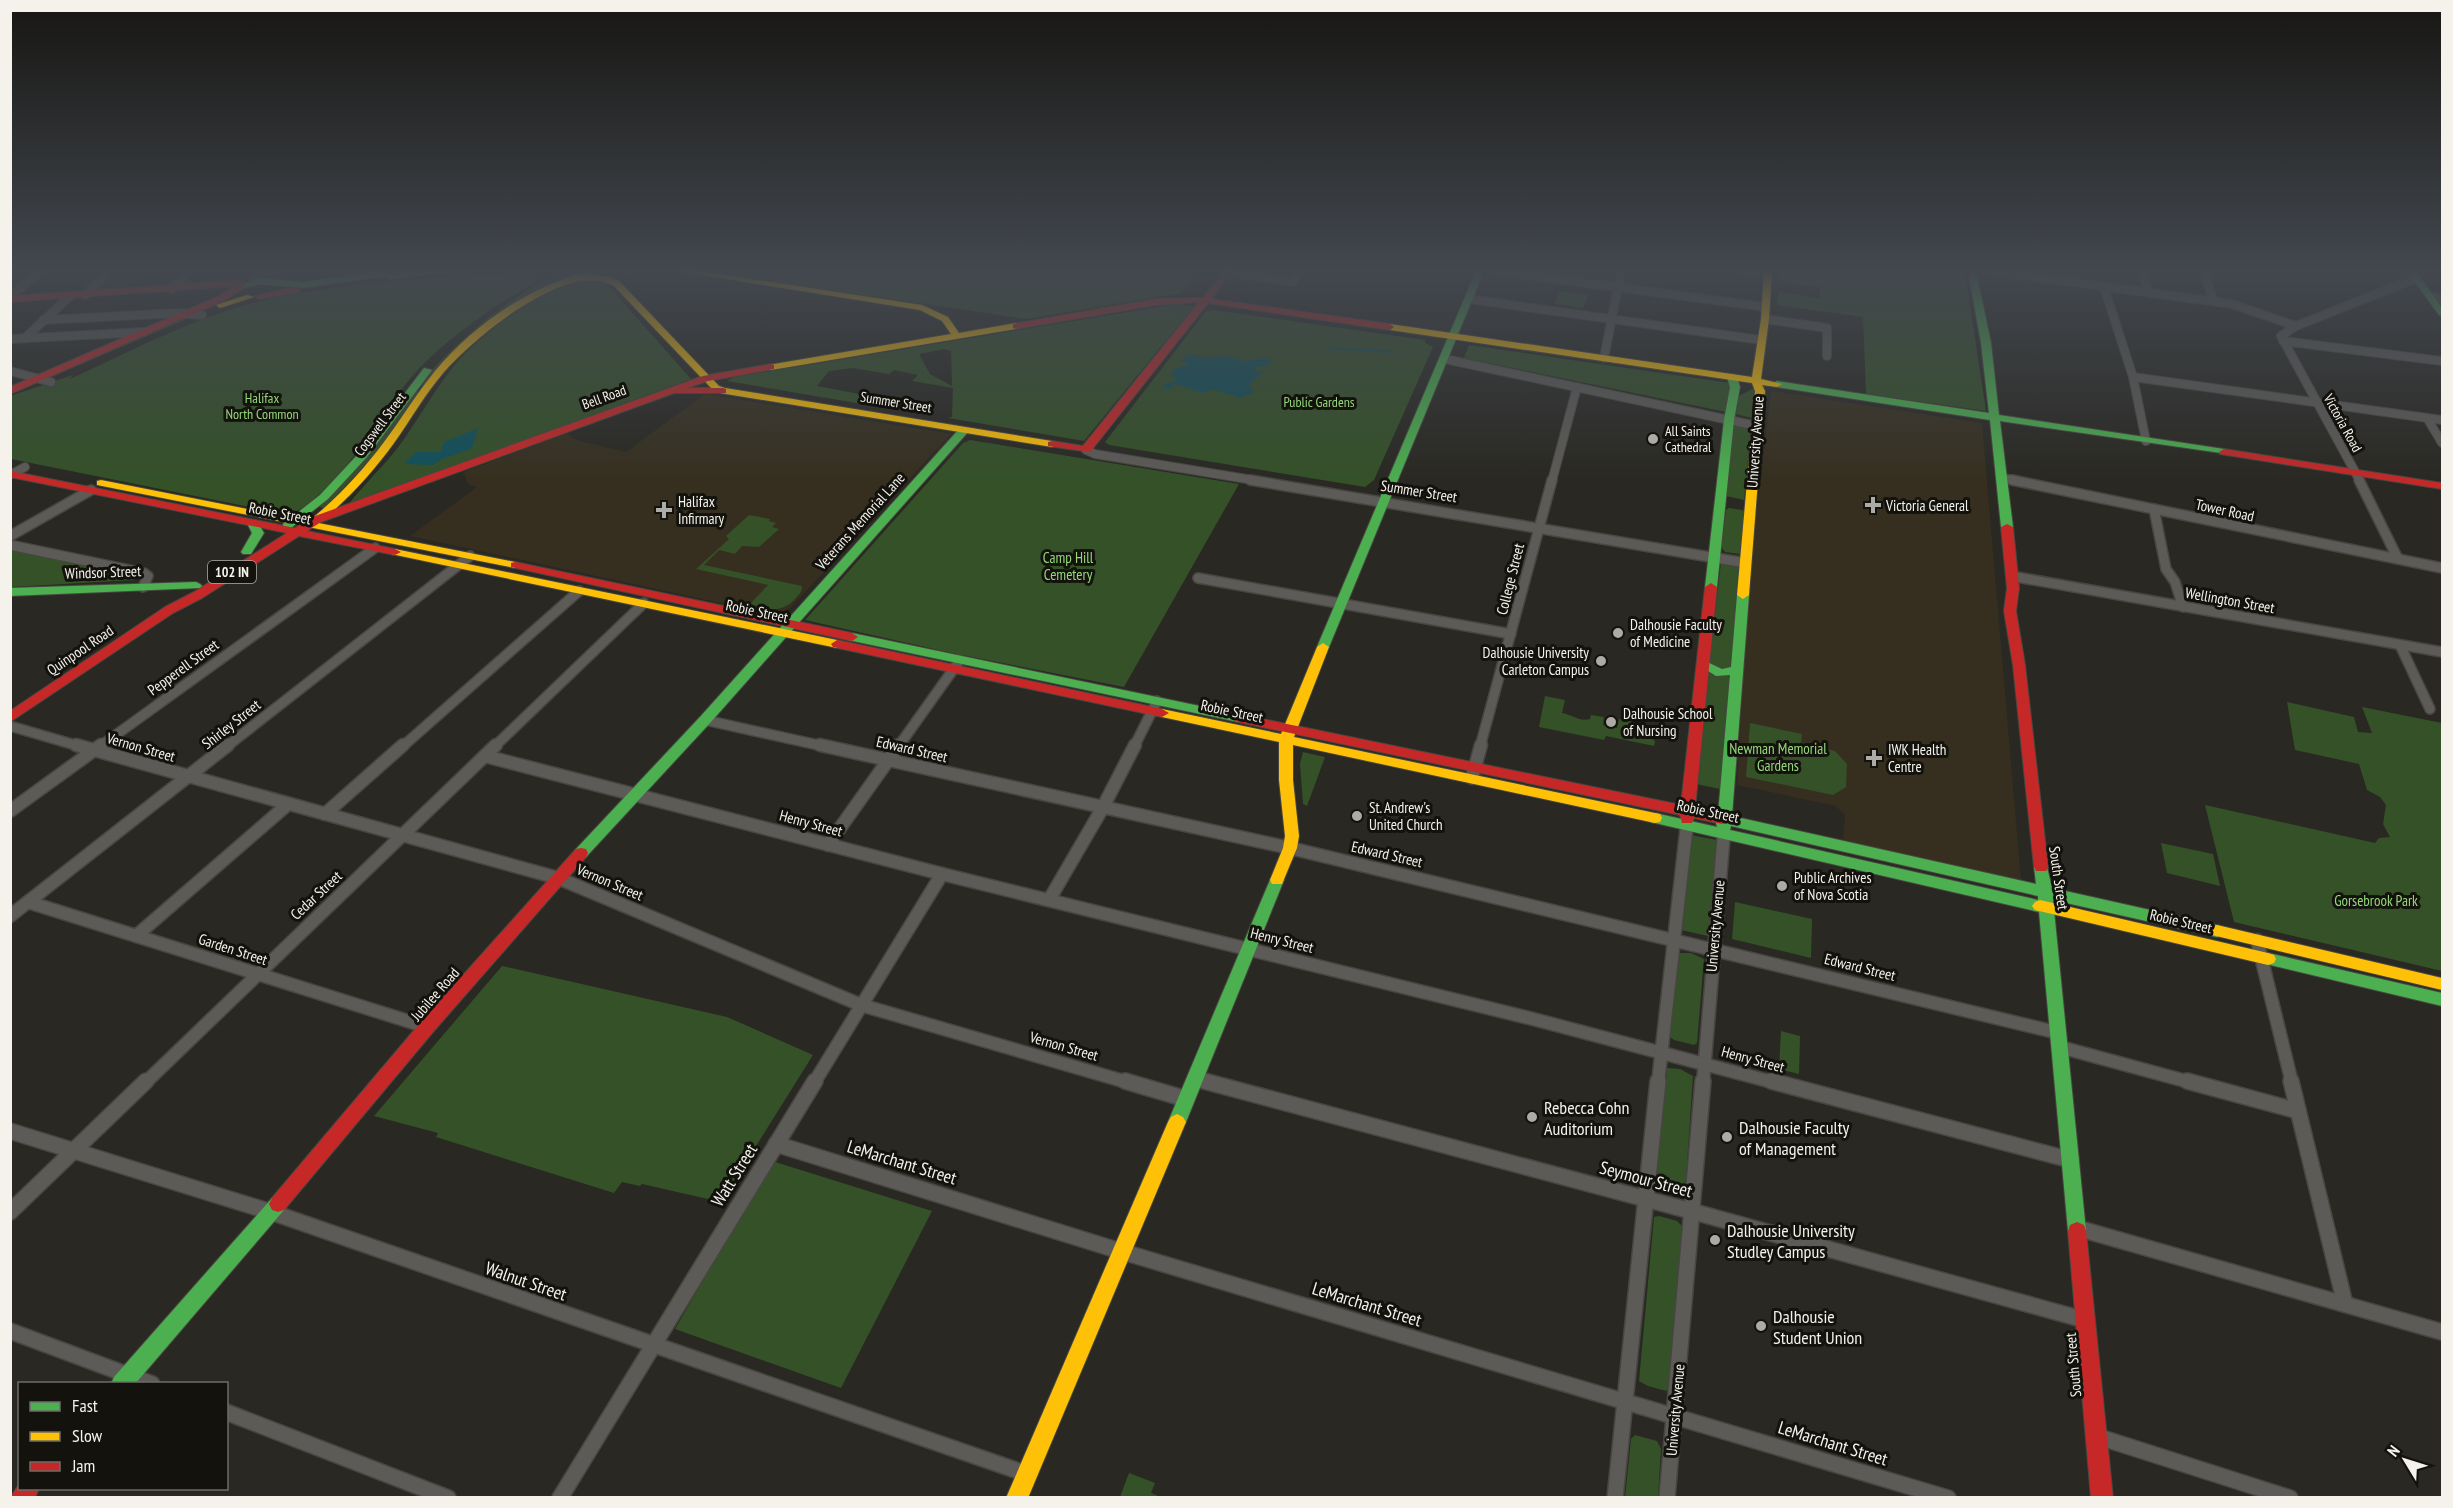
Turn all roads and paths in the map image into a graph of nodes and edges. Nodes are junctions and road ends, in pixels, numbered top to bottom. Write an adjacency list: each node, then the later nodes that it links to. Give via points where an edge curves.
1 (125, 341): 25 (street)
2 (133, 341): 25 (street)
3 (458, 341): 53 (street, Cogswell Street, via 420,378 363,455 324,497)
4 (471, 341): 53 (street, Cogswell Street, via 440,371 381,454 330,509)
5 (671, 341): 24 (street, Summer Street)
6 (919, 341): 24 (street, Bell Road)
7 (1173, 341): 42 (street)
8 (1451, 341): 19 (street)
9 (1484, 341): 18 (street, Bell Road)
10 (1607, 341): 18 (street)
11 (1761, 341): 26 (street)
12 (1827, 341): 17 (street)
13 (1985, 341): 33 (street, South Street, via 1994,416)
14 (2122, 341): 23 (street)
15 (2283, 341): 32 (street, Victoria Road)
16 (2286, 341): 20 (street)
17 (1827, 356)
18 (1604, 358): 22 (street, Bell Road)
19 (1445, 359): 27 (street); 49 (street)
20 (2442, 361)
21 (10, 370): 25 (street)
22 (1732, 377): 26 (street, Bell Road); 31 (street, University Avenue)
23 (2133, 377): 32 (street); 40 (street)
24 (706, 378): 28 (street, Summer Street); 29 (street, Bell Road)
25 (45, 380): 30 (street)
26 (1756, 381): 31 (street, University Avenue); 33 (street, Bell Road); 37 (street, University Avenue, via 1760,391)
27 (1577, 387): 35 (street); 52 (street, College Street)
28 (723, 391): 29 (street); 38 (street, Summer Street)
29 (665, 392): 53 (street, Bell Road)
30 (10, 393)
31 (1734, 394): 35 (street, University Avenue)
32 (2317, 403): 34 (street); 45 (street, Victoria Road)
33 (1990, 416): 40 (street, Bell Road); 46 (street, South Street, via 1995,418)
34 (2427, 418): 36 (street); 41 (street)
35 (1729, 420): 37 (street); 60 (street, University Avenue)
36 (2442, 420)
37 (1757, 426): 63 (street, University Avenue)
38 (964, 430): 39 (street, Summer Street); 43 (street, Veterans Memorial Lane)
39 (985, 434): 42 (street, Summer Street, via 1062,446); 43 (street)
40 (2146, 441): 45 (street, Bell Road)
41 (2442, 442)
42 (1090, 445): 49 (street, Summer Street, via 1095,454)
43 (950, 446): 72 (street, Veterans Memorial Lane)
44 (14, 471): 48 (street, Robie Street); 53 (street, Robie Street)
45 (2355, 472): 47 (street, Bell Road); 62 (street, Victoria Road)
46 (2002, 478): 50 (street, Tower Road); 66 (street, South Street)
47 (2442, 486)
48 (92, 490): 51 (street, Robie Street); 55 (street)
49 (1384, 499): 52 (street, Summer Street); 74 (street)
50 (2154, 509): 62 (street, Tower Road); 75 (street, via 2166,569)
51 (254, 525): 54 (street, Robie Street); 58 (street, via 258,533)
52 (1539, 525): 60 (street, Summer Street); 79 (street, College Street)
53 (308, 526): 54 (street, Quinpool Road); 57 (street, Robie Street); 59 (street, Quinpool Road / 102 IN); 59 (street, via 290,542); 61 (street, Robie Street)
54 (281, 530): 58 (street, Quinpool Road)
55 (10, 536)
56 (10, 544): 69 (street, via 144,573 148,576)
57 (375, 548): 64 (street, Robie Street); 91 (street, Pepperell Street)
58 (247, 552): 68 (street, Quinpool Road)
59 (264, 552): 76 (street, Quinpool Road / 102 IN)
60 (1715, 555): 63 (street, Summer Street); 82 (street, University Avenue)
61 (470, 556): 64 (street, Shirley Street); 77 (street, Robie Street)
62 (2398, 559): 65 (street, Tower Road)
63 (1747, 560): 84 (street, University Avenue)
64 (458, 566): 70 (street, Robie Street); 95 (street, Shirley Street)
65 (2442, 568)
66 (2012, 576): 75 (street, Wellington Street); 108 (street, South Street, via 2010,610)
67 (1198, 578): 74 (street)
68 (196, 586): 69 (street, Windsor Street); 76 (street, Quinpool Road)
69 (143, 587): 71 (street, Windsor Street)
70 (579, 591): 73 (street, Robie Street); 100 (street)
71 (10, 592)
72 (812, 601): 77 (street, via 786,616); 78 (street, Veterans Memorial Lane)
73 (644, 603): 78 (street, Robie Street); 92 (street, Cedar Street)
74 (1340, 603): 79 (street); 90 (street)
75 (2183, 606): 80 (street, Wellington Street)
76 (169, 610): 87 (street, Quinpool Road)
77 (764, 618): 78 (street, Robie Street)
78 (786, 628): 83 (street, Robie Street); 88 (street, Jubilee Road)
79 (1511, 634): 94 (street, College Street)
80 (2400, 645): 81 (street, Wellington Street); 86 (street)
81 (2442, 652)
82 (1704, 664): 84 (street, via 1720,674); 101 (street, University Avenue)
83 (956, 665): 85 (street, Robie Street); 93 (street)
84 (1737, 670): 102 (street, University Avenue)
85 (1154, 706): 90 (street, Robie Street); 98 (street)
86 (2430, 710)
87 (10, 718)
88 (705, 720): 93 (street, Edward Street); 96 (street, Jubilee Road)
89 (10, 726): 91 (street, Vernon Street)
90 (1288, 734): 94 (street, Robie Street); 105 (street)
91 (93, 750): 95 (street, Vernon Street); 99 (street, Pepperell Street)
92 (484, 756): 96 (street, Henry Street); 103 (street, Cedar Street)
93 (888, 760): 98 (street, Edward Street); 104 (street)
94 (1473, 772): 101 (street, Robie Street)
95 (187, 777): 97 (street, Vernon Street); 110 (street, Shirley Street)
96 (634, 794): 104 (street, Henry Street); 107 (street, Jubilee Road)
97 (287, 805): 100 (street, Vernon Street); 113 (street)
98 (1102, 808): 105 (street, Edward Street); 109 (street)
99 (10, 812)
100 (326, 814): 103 (street, Vernon Street)
101 (1687, 817): 102 (street, Robie Street); 114 (street, University Avenue)
102 (1724, 826): 108 (street, Robie Street); 111 (street, Robie Street); 117 (street, University Avenue)
103 (404, 835): 107 (street, Vernon Street); 119 (street, Cedar Street)
104 (828, 845): 106 (street, Henry Street)
105 (1290, 848): 114 (street, Edward Street); 116 (street)
106 (942, 874): 109 (street, Henry Street); 122 (street, Watt Street)
107 (558, 878): 122 (street, Vernon Street); 123 (street, Jubilee Road)
108 (2045, 891): 111 (street, South Street); 115 (street, Robie Street)
109 (1049, 900): 116 (street, Henry Street)
110 (28, 902): 112 (street, Shirley Street); 113 (street, Garden Street)
111 (2046, 906): 118 (street, Robie Street); 124 (street, South Street)
112 (10, 916)
113 (136, 936): 119 (street, Garden Street)
114 (1674, 939): 117 (street, Edward Street); 125 (street, University Avenue)
115 (2257, 940): 118 (street); 120 (street, Robie Street)
116 (1249, 948): 125 (street, Henry Street); 127 (street)
117 (1713, 948): 124 (street, Edward Street); 126 (street, University Avenue)
118 (2261, 957): 121 (street, Robie Street); 129 (street)
119 (257, 974): 123 (street, Garden Street); 132 (street, Cedar Street)
120 (2442, 984)
121 (2442, 1000)
122 (861, 1005): 128 (street, Vernon Street); 131 (street, Watt Street)
123 (427, 1027): 137 (street, Jubilee Road)
124 (2059, 1040): 129 (street, Edward Street); 133 (street, South Street)
125 (1661, 1052): 126 (street, Henry Street); 134 (street, University Avenue)
126 (1703, 1063): 133 (street, Henry Street); 135 (street, University Avenue)
127 (1195, 1079): 128 (street); 134 (street, Seymour Street)
128 (1186, 1099): 139 (street)
129 (2298, 1111): 140 (street)
130 (10, 1131): 132 (street, Walnut Street)
131 (776, 1144): 139 (street, LeMarchant Street); 144 (street, Watt Street)
132 (72, 1152): 136 (street, Cedar Street); 137 (street, Walnut Street)
133 (2070, 1160): 138 (street, South Street)
134 (1645, 1199): 135 (street, Seymour Street); 147 (street, University Avenue)
135 (1691, 1211): 141 (street, Seymour Street); 149 (street, University Avenue)
136 (10, 1212)
137 (271, 1212): 144 (street, Walnut Street); 145 (street, Jubilee Road)
138 (2077, 1228): 140 (street); 141 (street, South Street)
139 (1120, 1251): 147 (street, LeMarchant Street); 151 (street)
140 (2345, 1304): 143 (street)
141 (2085, 1320): 150 (street, South Street)
142 (10, 1331): 145 (street)
143 (2442, 1332)
144 (652, 1345): 151 (street, Walnut Street); 153 (street, Watt Street)
145 (125, 1379): 146 (street)
146 (145, 1382)
147 (1623, 1401): 149 (street, LeMarchant Street); 155 (street, University Avenue)
148 (228, 1413): 152 (street)
149 (1674, 1415): 156 (street, University Avenue); 157 (street, LeMarchant Street)
150 (2096, 1436): 158 (street, South Street); 159 (street)
151 (1027, 1474): 154 (street)
152 (447, 1497)
153 (560, 1497)
154 (1017, 1497)
155 (1615, 1497)
156 (1667, 1497)
157 (1948, 1497)
158 (2102, 1497)
159 (2290, 1497)

